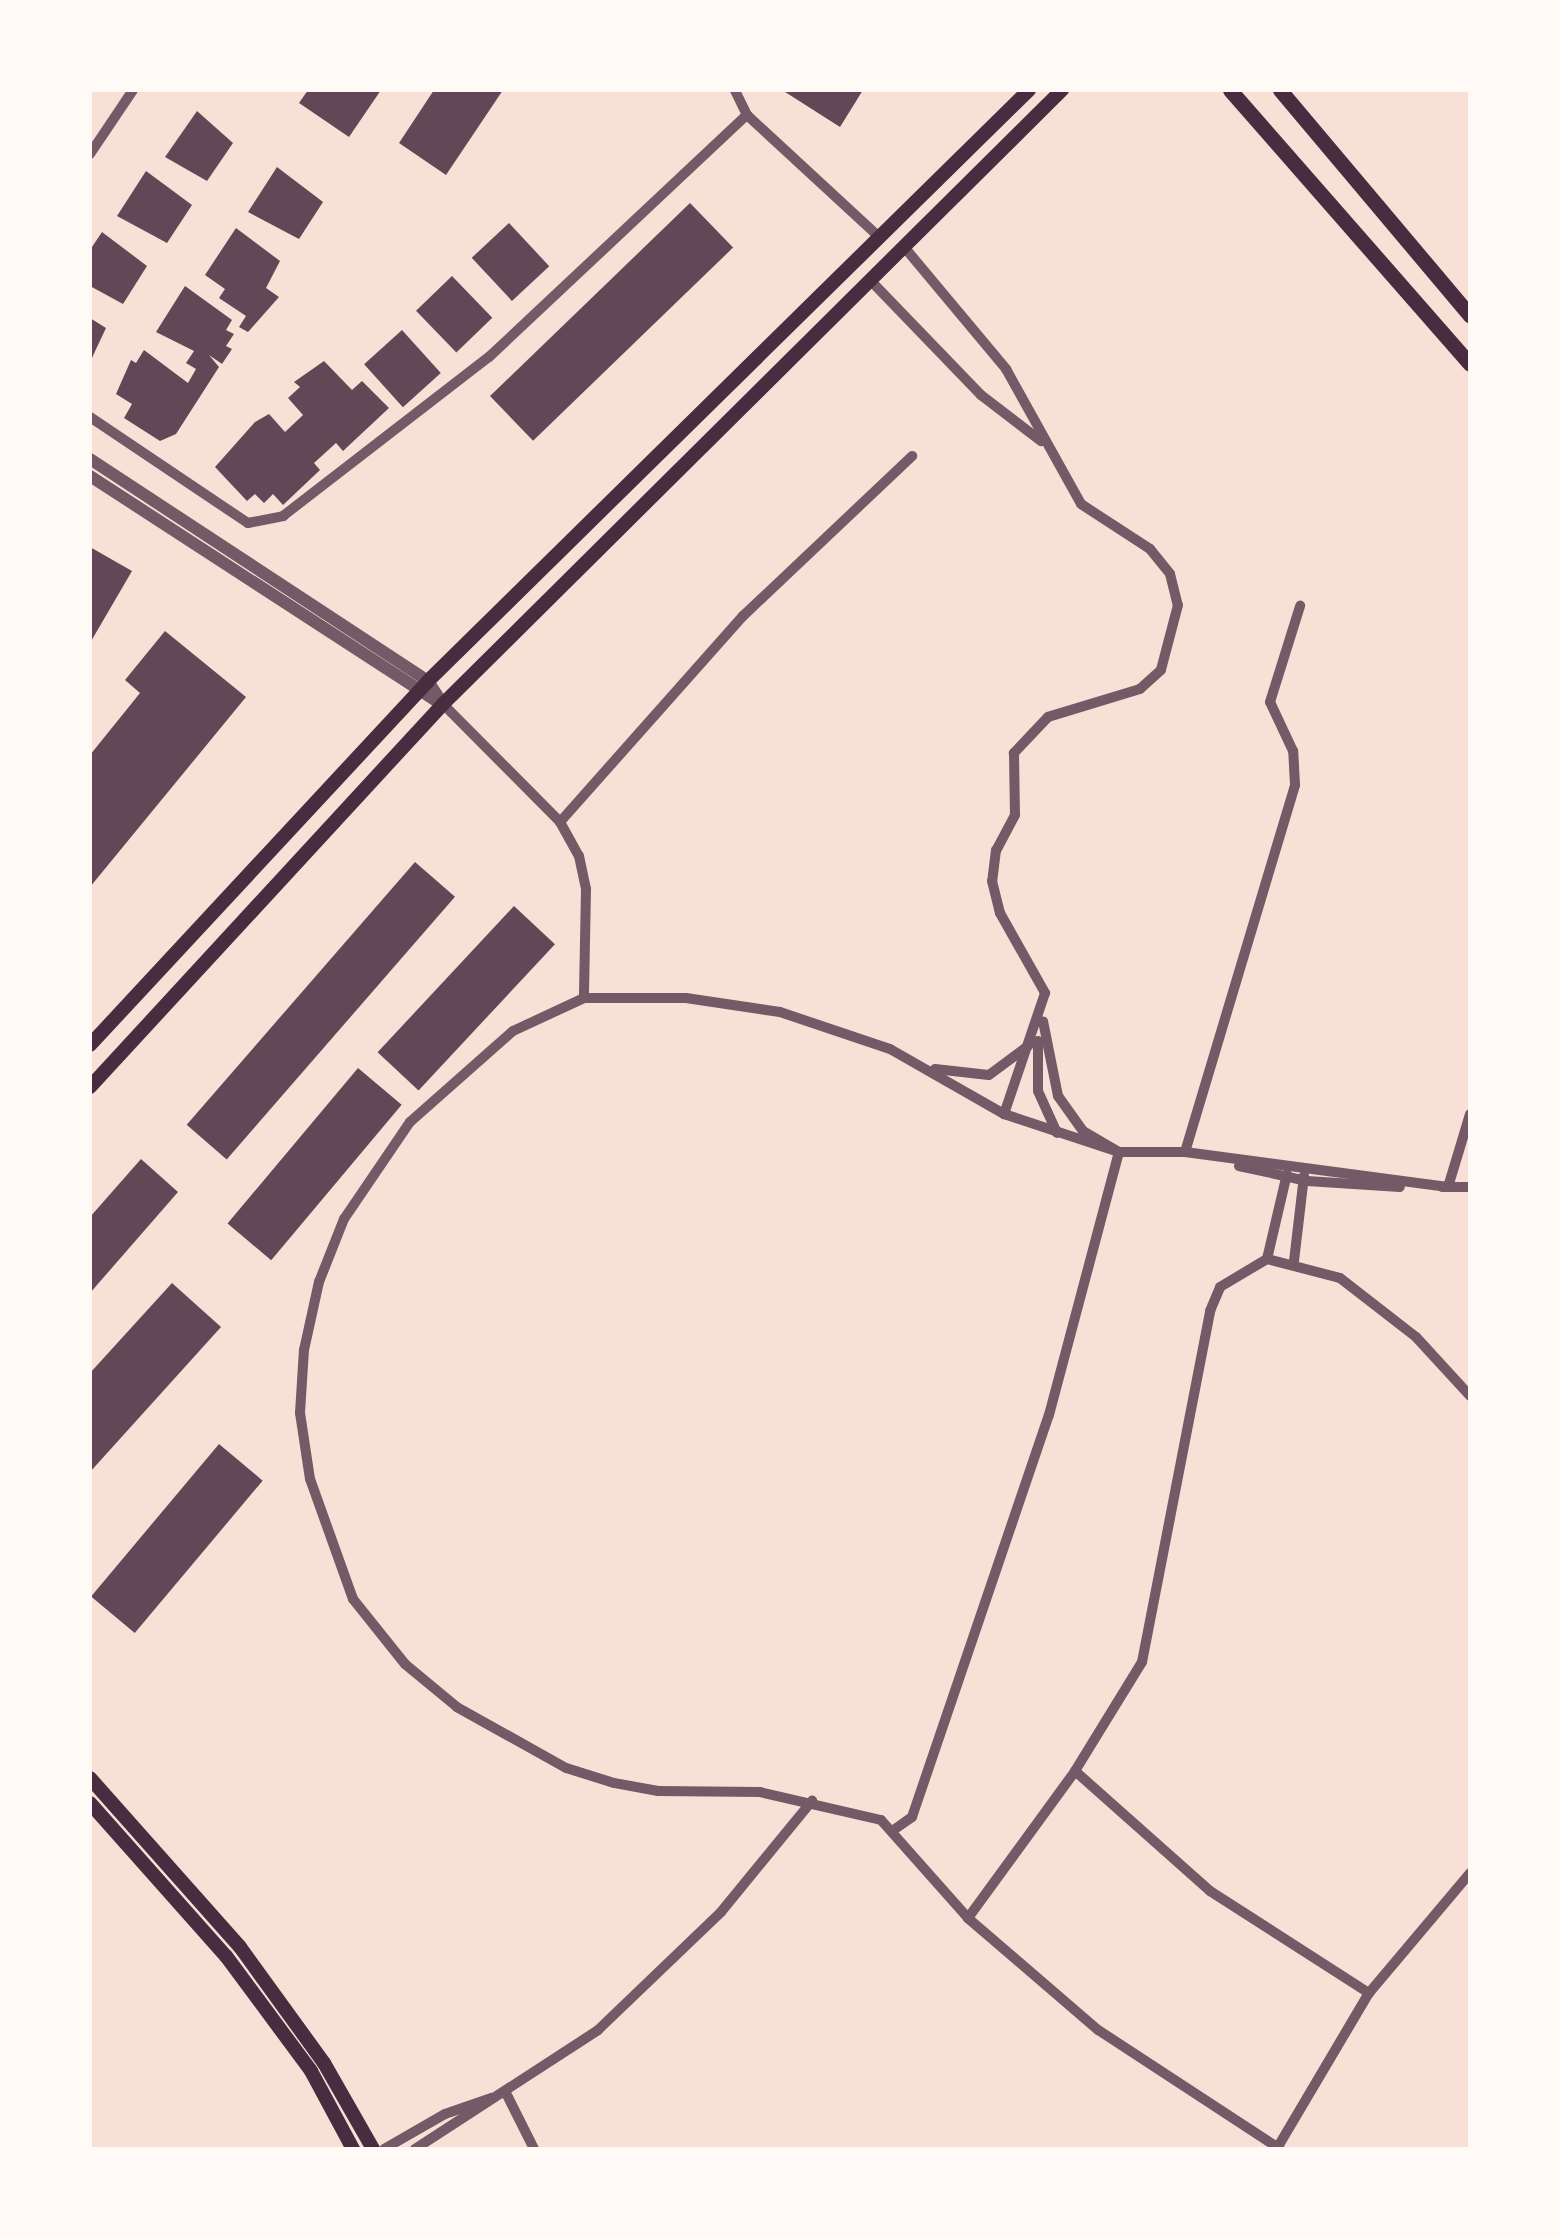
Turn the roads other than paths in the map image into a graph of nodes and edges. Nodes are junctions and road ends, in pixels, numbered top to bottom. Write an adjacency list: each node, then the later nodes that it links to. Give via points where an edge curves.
1 (133, 90): 8 (street)
2 (735, 90): 7 (street)
3 (1029, 90): 9 (main road)
4 (1062, 90): 10 (main road)
5 (1230, 90): 13 (main road)
6 (1280, 90): 12 (main road)
7 (747, 114): 9 (street); 14 (street, via 489,357 282,516 248,522)
8 (90, 154)
9 (879, 238): 20 (main road)
10 (905, 248): 11 (main road); 15 (street, via 1006,369)
11 (871, 281): 15 (street, via 981,395); 21 (main road)
12 (1470, 316)
13 (1470, 364)
14 (90, 417)
15 (1045, 445): 24 (street, via 1081,504 1150,549 1170,574 1178,605 1160,670 1140,690 1048,717 1014,753 1015,815 996,850 992,881 1000,913 1045,993)
16 (912, 456): 22 (street, via 744,616)
17 (90, 459): 20 (street)
18 (90, 476): 20 (street)
19 (1300, 606): 33 (street, via 1270,702 1293,751 1295,785)
20 (423, 686): 21 (street); 26 (main road)
21 (442, 704): 22 (street); 28 (main road)
22 (560, 822): 23 (street, via 579,856 586,889)
23 (584, 998): 27 (street, via 686,998 780,1012); 44 (street, via 513,1032 455,1078 410,1122 344,1219 319,1282 304,1350 300,1413 310,1480 354,1599 406,1664 456,1708 566,1768 614,1783)
24 (1042, 1016): 25 (street); 31 (street, via 1036,1074); 32 (street, via 1058,1096 1083,1131)
25 (1032, 1042): 27 (street, via 989,1074); 29 (street)
26 (90, 1045)
27 (924, 1066): 29 (street)
28 (90, 1087)
29 (1004, 1114): 31 (street)
30 (1470, 1114): 37 (street)
31 (1057, 1133): 32 (street)
32 (1119, 1152): 33 (street); 46 (street, via 1043,1434 912,1816)
33 (1185, 1152): 34 (street); 35 (street)
34 (1296, 1168): 35 (street); 36 (street); 37 (street)
35 (1283, 1177): 36 (street); 39 (street)
36 (1307, 1180): 37 (street); 40 (street)
37 (1448, 1187): 38 (street)
38 (1470, 1187)
39 (1267, 1259): 40 (street); 42 (street, via 1220,1288 1210,1311 1142,1662)
40 (1294, 1261): 41 (street, via 1371,1298)
41 (1470, 1396)
42 (1075, 1771): 48 (street); 49 (street, via 1210,1890)
43 (90, 1778): 53 (main road, via 240,1947 324,2063)
44 (812, 1802): 46 (street); 50 (street, via 674,1961 598,2030)
45 (90, 1803): 52 (main road, via 226,1956 311,2072)
46 (895, 1828): 48 (street)
47 (1470, 1873): 49 (street)
48 (968, 1918): 51 (street, via 1098,2030)
49 (1369, 1993): 51 (street)
50 (506, 2092): 54 (street, via 445,2114); 55 (street); 56 (street)
51 (1279, 2147)
52 (353, 2149)
53 (373, 2149)
54 (384, 2149)
55 (416, 2149)
56 (534, 2149)

